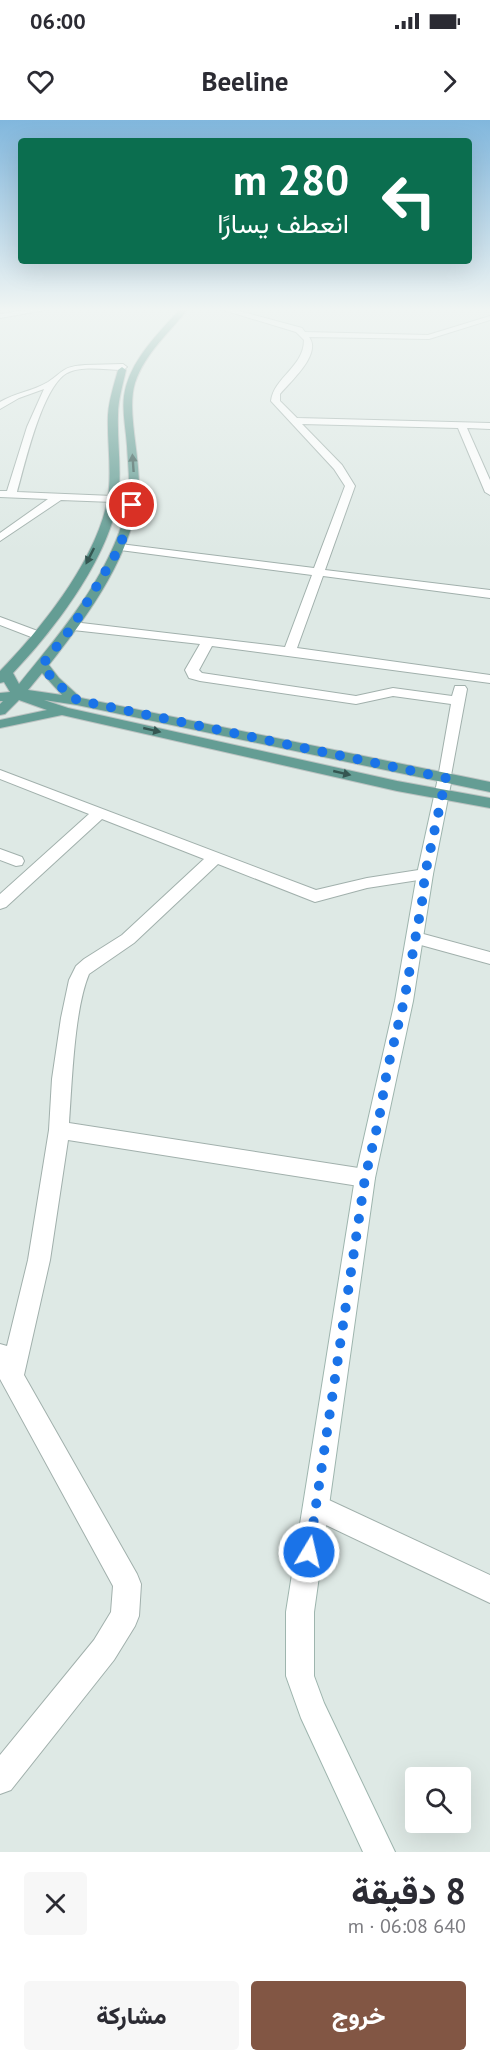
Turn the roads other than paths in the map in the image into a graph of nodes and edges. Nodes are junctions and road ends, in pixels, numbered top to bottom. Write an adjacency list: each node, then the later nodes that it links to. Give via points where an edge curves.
1 (33, 390): 6 (street)
2 (48, 390): 11 (street)
3 (118, 390): 13 (main road, via 114,402)
4 (130, 390): 15 (main road, one-way to 4, via 134,483)
5 (280, 390): 7 (street, via 274,398)
6 (0, 406)
7 (292, 421): 8 (street); 16 (street, via 338,467 350,486)
8 (461, 425): 9 (street); 10 (street)
9 (490, 426)
10 (490, 492)
11 (6, 494): 12 (street)
12 (59, 496): 13 (street); 14 (street)
13 (113, 499): 20 (main road, one-way to 20, via 83,570)
14 (0, 538)
15 (120, 547): 16 (street); 19 (main road)
16 (320, 572): 17 (street); 22 (street)
17 (490, 594)
18 (0, 621): 20 (street)
19 (73, 626): 21 (street); 23 (main road)
20 (39, 636): 25 (main road)
21 (208, 642): 22 (street); 30 (street, via 192,670 200,677 356,700 393,692)
22 (290, 651): 24 (street)
23 (42, 665): 27 (main road); 29 (main road)
24 (462, 675): 26 (street); 30 (street)
25 (3, 676): 27 (main road)
26 (490, 680)
27 (18, 694): 28 (main road); 29 (main road); 31 (main road); 32 (main road)
28 (0, 698)
29 (77, 700): 35 (main road)
30 (458, 701): 35 (street)
31 (0, 711)
32 (64, 711): 33 (main road); 35 (main road, one-way to 35)
33 (0, 724)
34 (0, 774): 38 (street)
35 (444, 786): 36 (main road); 37 (main road); 42 (street)
36 (490, 787)
37 (490, 803)
38 (101, 812): 40 (street); 43 (street)
39 (0, 854): 41 (street)
40 (216, 856): 42 (street, via 315,896); 46 (street, via 128,939 82,971 70,1018)
41 (16, 861)
42 (425, 874): 44 (street)
43 (0, 903)
44 (416, 938): 45 (street); 47 (street)
45 (490, 958)
46 (60, 1130): 47 (street); 48 (street, via 39,1260)
47 (365, 1178): 49 (street)
48 (6, 1365): 51 (street, via 127,1584 128,1602 126,1616 104,1650)
49 (316, 1508): 50 (street); 52 (street, via 300,1612 300,1676 311,1708)
50 (490, 1589)
51 (0, 1779)
52 (379, 1852)

